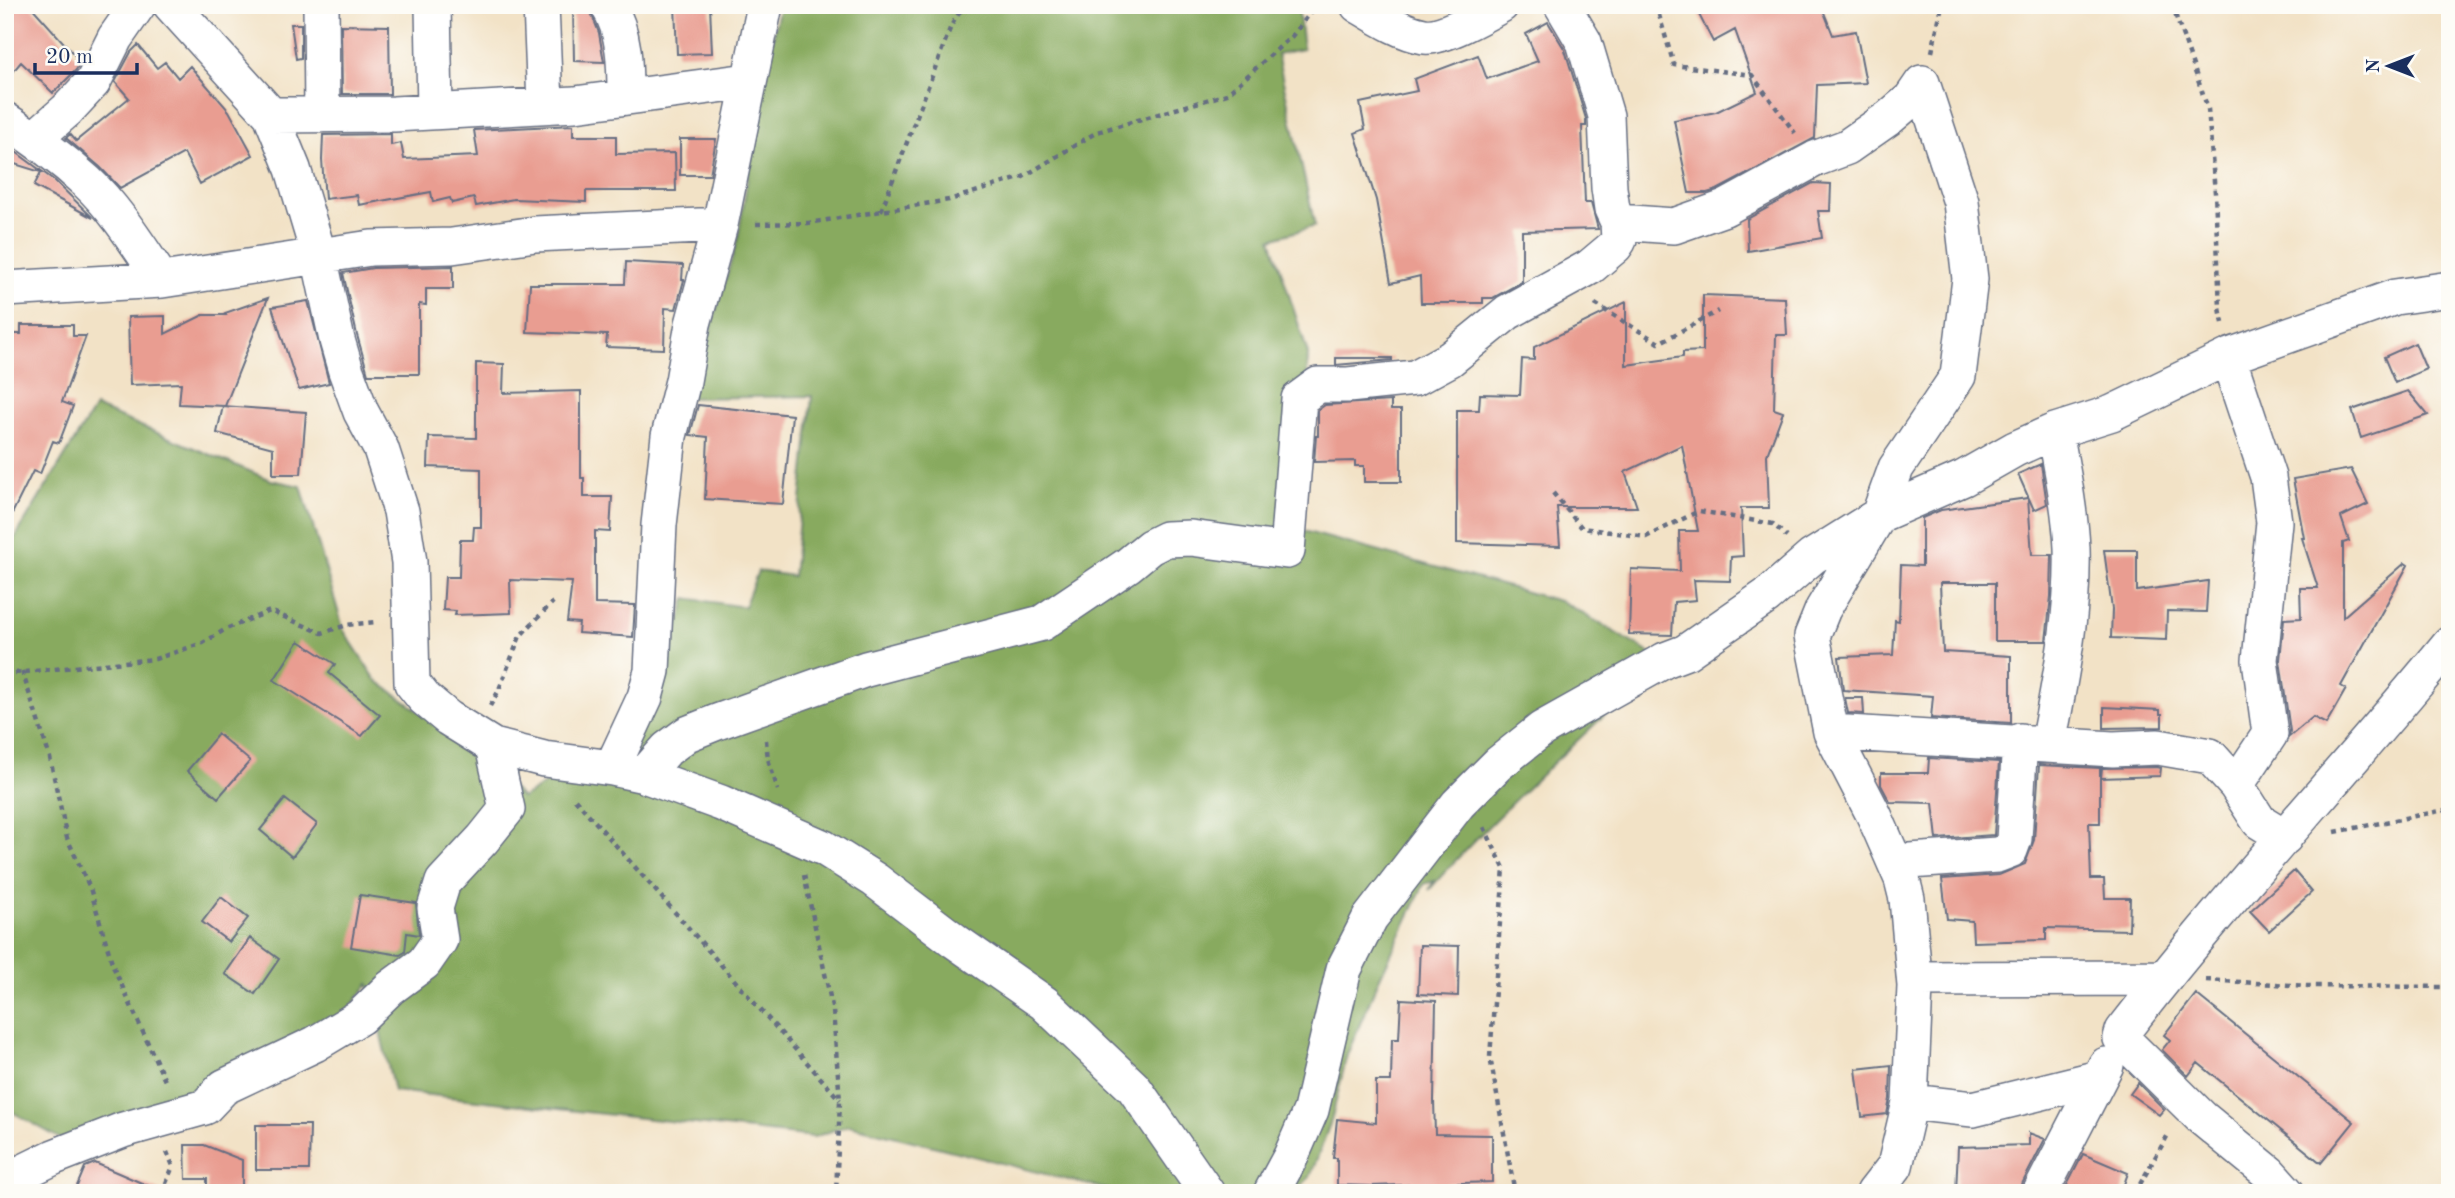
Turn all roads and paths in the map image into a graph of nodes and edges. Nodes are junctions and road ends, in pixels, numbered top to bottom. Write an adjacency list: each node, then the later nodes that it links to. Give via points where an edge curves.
1 (138, 5): 24 (street, via 93,82)
2 (172, 5): 21 (street)
3 (321, 5): 22 (street)
4 (433, 5): 20 (street)
5 (541, 5): 19 (street)
6 (608, 5): 18 (street, via 621,38)
7 (765, 5): 16 (street)
8 (964, 5): 26 (path, via 951,26)
9 (1317, 5): 26 (path, via 1292,36 1227,94 1097,132 1023,177 949,200)
10 (1358, 5): 11 (street, via 1387,23 1426,37 1466,24)
11 (1501, 5)
12 (1562, 5): 27 (street, via 1584,42 1606,116 1609,188)
13 (1656, 5): 25 (path, via 1674,65 1752,75)
14 (1942, 5): 17 (path)
15 (2172, 5): 35 (path, via 2208,109 2220,308)
16 (748, 81): 18 (street); 28 (street)
17 (1922, 83): 25 (street, via 1890,117 1847,147); 38 (street, via 1961,202 1970,279 1958,376 1896,468)
18 (625, 96): 19 (street)
19 (545, 105): 20 (street)
20 (435, 111): 22 (street)
21 (271, 115): 22 (street); 29 (street, via 293,169)
22 (323, 115)
23 (5, 120): 24 (street)
24 (34, 139): 31 (street, via 96,192)
25 (1815, 159): 27 (street, via 1725,208 1674,226)
26 (881, 211): 28 (path, via 809,223)
27 (1618, 222): 30 (street, via 1615,247)
28 (720, 225): 29 (street, via 535,234 452,247 371,248); 50 (street, via 669,436 659,525 652,671)
29 (318, 256): 31 (street); 41 (street, via 346,371 381,449 401,512)
30 (1572, 277): 34 (path, via 1590,301 1659,343); 45 (street, via 1508,312 1450,359 1415,378 1318,385 1300,399 1287,551 1166,539 1042,623 866,669)
31 (162, 281): 32 (street)
32 (5, 289)
33 (2450, 289): 35 (street, via 2395,298)
34 (1718, 311)
35 (2230, 356): 36 (street, via 2112,413); 51 (street, via 2268,477 2274,522 2260,660 2270,734)
36 (2055, 431): 38 (street); 48 (street, via 2072,549 2065,643)
37 (1553, 493): 39 (path, via 1582,528 1646,537 1699,512 1773,524)
38 (1879, 515): 39 (street); 46 (street, via 1812,636)
39 (1812, 558): 52 (street, via 1767,596 1686,652 1542,729)
40 (553, 602): 47 (path, via 520,636)
41 (412, 615): 43 (path, via 323,633 270,611 203,643 155,659); 47 (street, via 412,683 448,718)
42 (2450, 643): 55 (street)
43 (22, 671): 44 (path); 65 (path, via 50,758 67,838 90,888 113,966 164,1081)
44 (5, 674)
45 (781, 699): 50 (street, via 687,734); 54 (path, via 764,727 768,760)
46 (1831, 732): 48 (street); 56 (street)
47 (483, 740): 49 (street); 65 (street, via 507,809 443,882 435,908 440,940 424,963 360,1017 224,1087)
48 (2034, 743): 51 (street, via 2158,747 2210,756); 56 (street, via 2010,850 1997,855)
49 (544, 759): 50 (street); 62 (path)
50 (628, 772): 54 (street, via 721,803)
51 (2236, 785): 55 (street, via 2259,821)
52 (1468, 793): 69 (street, via 1370,918 1344,969 1311,1110); 72 (path, via 1504,868 1490,1057)
53 (2450, 809): 55 (path, via 2315,836)
54 (795, 836): 62 (path, via 833,1011); 68 (street, via 875,880 1044,1003 1134,1088)
55 (2286, 837): 57 (street)
56 (1895, 862): 58 (street, via 1908,899)
57 (2165, 978): 58 (street); 59 (path); 60 (street)
58 (1915, 979): 63 (street)
59 (2450, 987)
60 (2121, 1038): 61 (street); 64 (street)
61 (2099, 1078): 63 (street, via 1973,1109); 74 (street)
62 (840, 1101): 67 (path)
63 (1910, 1102): 73 (street, via 1895,1166)
64 (2187, 1102): 75 (path); 76 (street)
65 (205, 1107): 66 (street, via 123,1130)
66 (5, 1181)
67 (835, 1193)
68 (1207, 1193)
69 (1271, 1193)
70 (1416, 1193): 71 (path)
71 (1430, 1193)
72 (1515, 1193)
73 (1874, 1193)
74 (2040, 1193)
75 (2134, 1193)
76 (2287, 1193)

